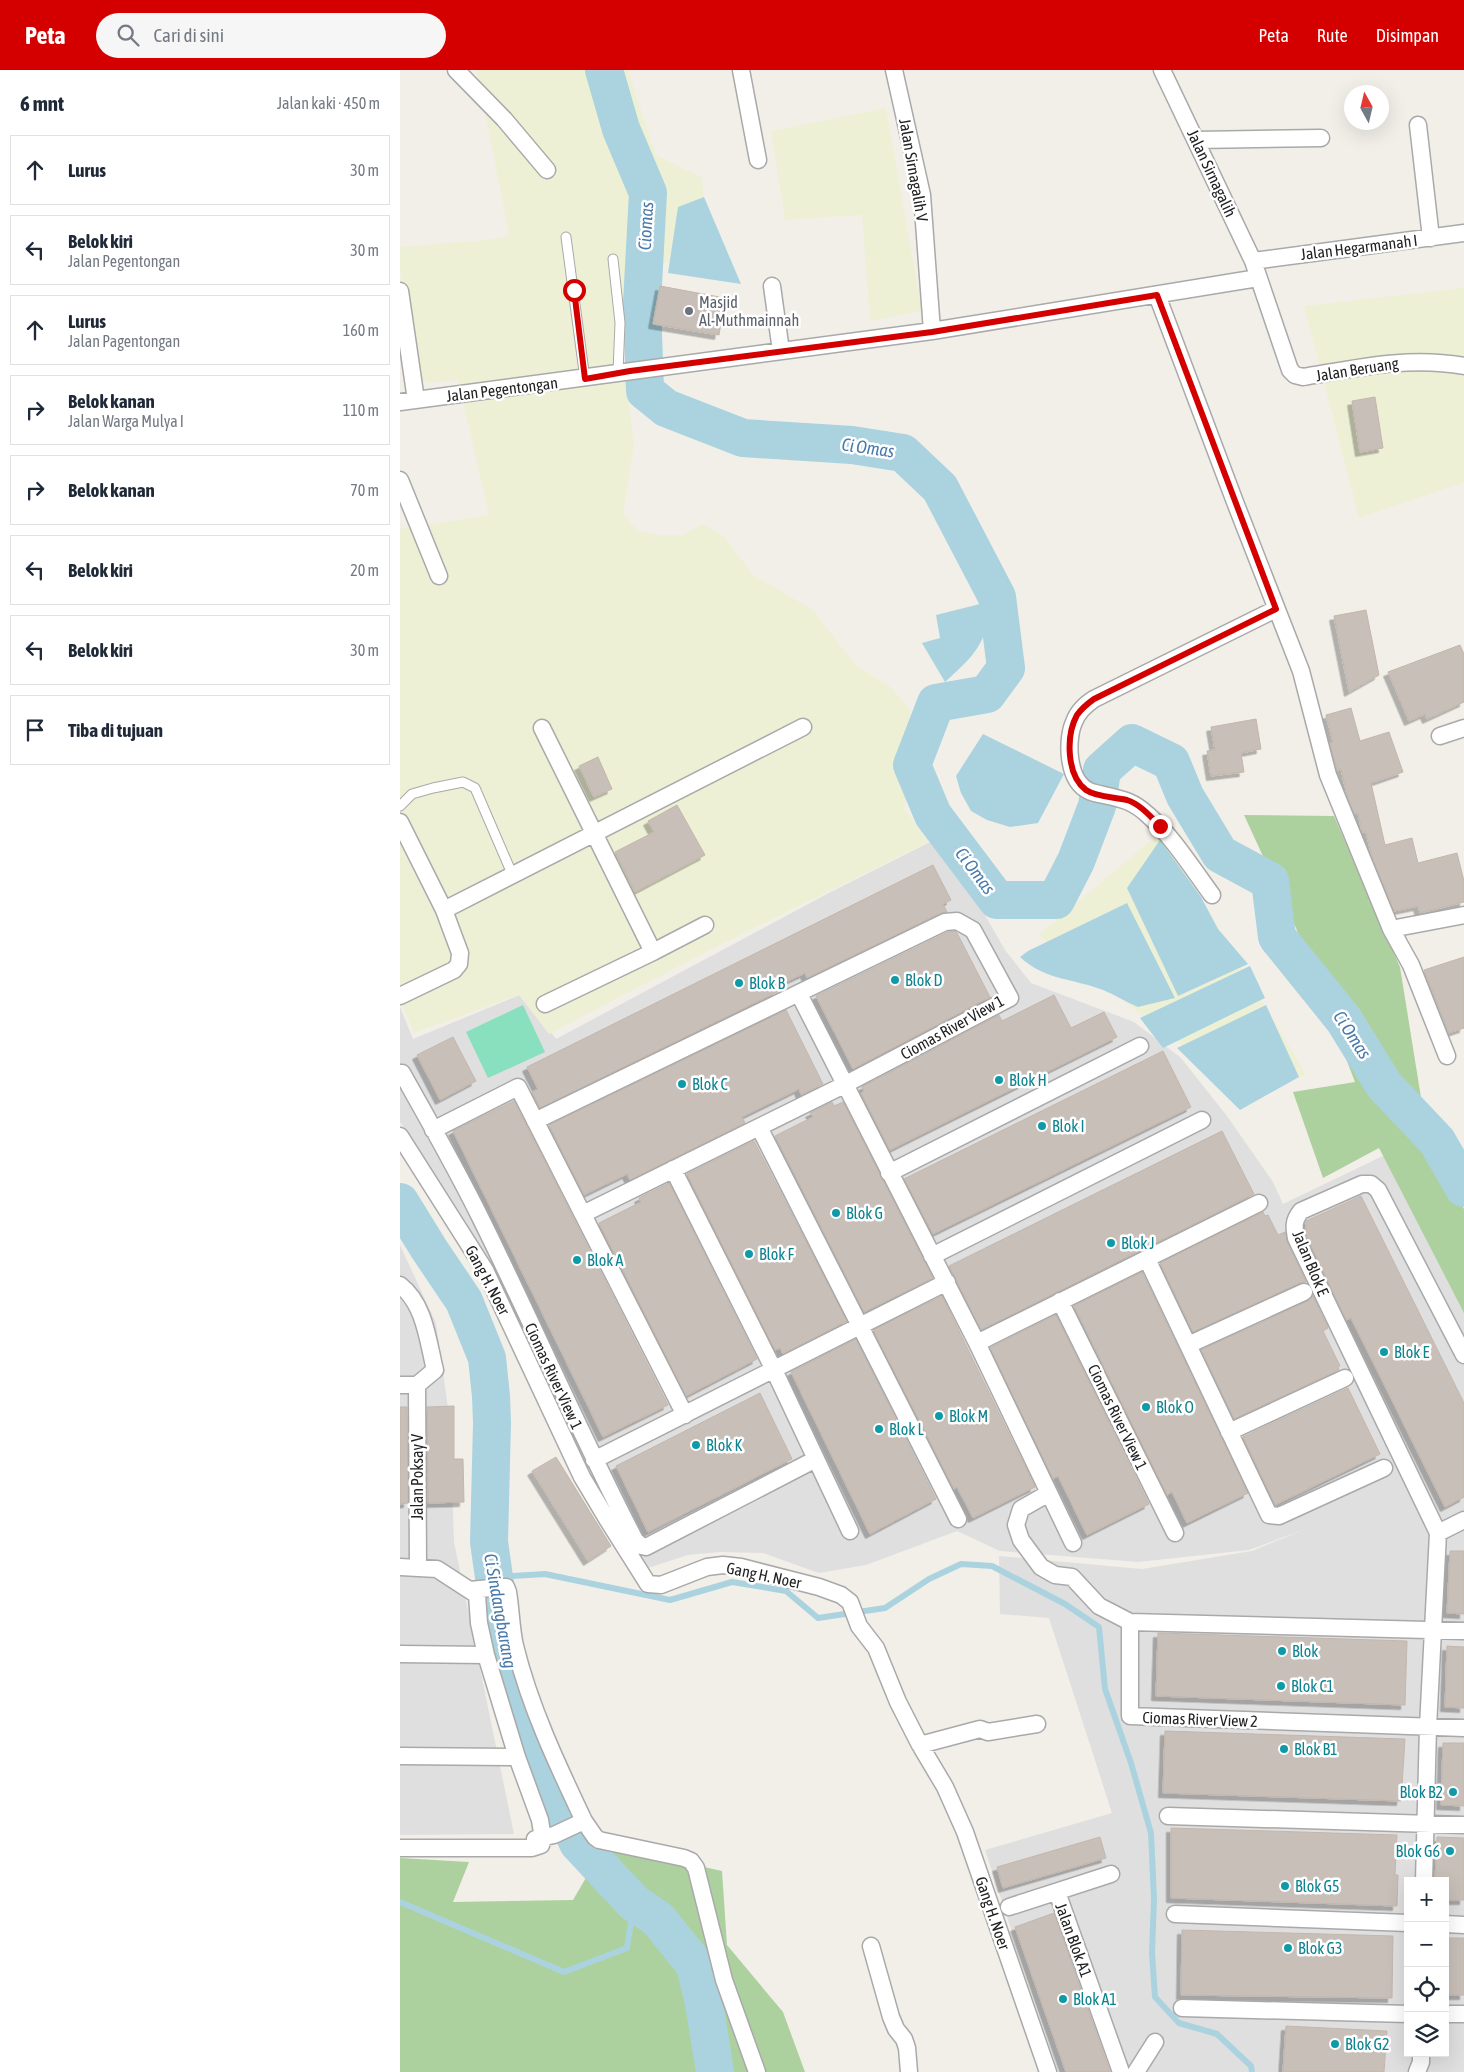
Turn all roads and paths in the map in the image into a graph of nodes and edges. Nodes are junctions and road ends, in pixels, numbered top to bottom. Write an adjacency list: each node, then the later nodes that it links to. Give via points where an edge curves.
1 (456, 70): 9 (street, via 504,119)
2 (741, 70): 8 (street)
3 (894, 70): 19 (street, Jalan Sirnagalih V, via 922,195)
4 (1162, 70): 7 (street, Jalan Sirnagalih)
5 (1418, 126): 12 (street)
6 (1321, 138): 7 (street)
7 (1196, 140): 14 (street, Jalan Sirnagalih)
8 (758, 160)
9 (547, 170)
10 (1464, 233): 12 (street, Jalan Hegarmanah I)
11 (566, 236): 22 (lane)
12 (1431, 238): 14 (street, Jalan Hegarmanah I)
13 (613, 259): 22 (lane, via 620,323)
14 (1253, 260): 15 (street, Jalan Sirnagalih)
15 (1258, 278): 18 (street, Jalan Pegentongan); 21 (street, Jalan Beruang, via 1286,364 1294,375 1302,377 1402,362 1426,361)
16 (772, 286): 20 (street)
17 (400, 291): 23 (street)
18 (1157, 295): 19 (street, Jalan Pegentongan); 26 (street)
19 (932, 332): 20 (street, Jalan Pegentongan)
20 (781, 351): 22 (street, Jalan Pegentongan)
21 (1464, 366)
22 (607, 375): 23 (street, Jalan Pegentongan)
23 (408, 401)
24 (400, 480): 25 (street)
25 (440, 576)
26 (1276, 609): 35 (street, via 1094,699 1078,714 1070,732 1071,761 1077,781 1088,791 1129,801 1141,808 1160,826); 39 (street, via 1301,671 1328,774)
27 (803, 727): 33 (street)
28 (542, 728): 33 (street)
29 (1464, 728): 30 (street)
30 (1440, 736)
31 (400, 806): 34 (lane, via 412,794 434,788 463,782 475,788)
32 (400, 822): 36 (street)
33 (596, 834): 34 (street); 40 (street)
34 (513, 876): 36 (street)
35 (1212, 895)
36 (444, 910): 42 (street, via 460,954 459,964 454,970)
37 (1464, 915): 39 (street)
38 (705, 925): 40 (street)
39 (1391, 929): 45 (street, via 1411,965)
40 (653, 952): 43 (street)
41 (799, 994): 47 (street); 47 (street, Ciomas River View 1, via 945,922 957,920 973,930 1010,998); 49 (street, Ciomas River View 1)
42 (400, 996)
43 (545, 1004)
44 (1140, 1046): 54 (street)
45 (1448, 1056)
46 (400, 1073): 51 (street, Ciomas River View 1)
47 (844, 1085): 50 (street, Ciomas River View 1); 54 (street)
48 (1202, 1120): 57 (street)
49 (535, 1121): 51 (street, via 518,1088); 56 (street)
50 (759, 1127): 53 (street, Ciomas River View 1); 63 (street)
51 (433, 1130): 74 (street, Ciomas River View 1, via 481,1218)
52 (400, 1136): 95 (street, Gang H. Noer, via 486,1270 582,1477 648,1584 662,1585 708,1567 723,1565 841,1595 850,1602 859,1626 876,1648)
53 (673, 1169): 56 (street, Ciomas River View 1); 67 (street)
54 (889, 1173): 57 (street)
55 (1259, 1203): 58 (street)
56 (583, 1214): 71 (street)
57 (932, 1256): 59 (street)
58 (1146, 1258): 62 (street); 65 (street)
59 (947, 1282): 63 (street); 64 (street)
60 (400, 1285): 70 (street, via 410,1293 422,1318 435,1370)
61 (1304, 1292): 65 (street)
62 (1060, 1301): 64 (street); 80 (street, Ciomas River View 1)
63 (861, 1326): 67 (street); 77 (street)
64 (977, 1343): 76 (street)
65 (1188, 1345): 72 (street)
66 (1464, 1355): 81 (street, Jalan Blok E, via 1378,1190 1371,1184 1362,1184 1301,1211 1294,1226 1296,1238)
67 (774, 1370): 71 (street); 73 (street)
68 (1345, 1378): 72 (street)
69 (400, 1385): 70 (street)
70 (417, 1386): 85 (street, Jalan Poksay V)
71 (685, 1415): 74 (street)
72 (1229, 1432): 75 (street, via 1269,1515 1279,1516)
73 (816, 1459): 74 (street, Ciomas River View 1, via 646,1547 635,1540); 79 (street)
74 (594, 1460)
75 (1384, 1468)
76 (1049, 1493): 83 (street); 87 (street, via 1021,1509 1016,1525 1021,1540 1041,1567 1055,1575 1072,1577 1099,1606)
77 (958, 1519)
78 (1464, 1520): 81 (street)
79 (850, 1531)
80 (1175, 1533)
81 (1438, 1533): 82 (street); 88 (street)
82 (1464, 1534)
83 (1073, 1543)
84 (400, 1567): 85 (street)
85 (418, 1568): 86 (street, via 437,1569)
86 (473, 1592): 91 (street); 99 (street, via 506,1587 515,1644 531,1699)
87 (1130, 1622): 88 (street); 93 (street, Ciomas River View 2, via 1130,1716)
88 (1433, 1630): 89 (street); 93 (street)
89 (1464, 1631)
90 (400, 1654): 91 (street)
91 (486, 1655): 97 (street)
92 (1036, 1724): 95 (street, via 988,1732 980,1729)
93 (1428, 1727): 94 (street, Ciomas River View 2); 100 (street)
94 (1464, 1728)
95 (920, 1745): 121 (street, Gang H. Noer, via 945,1787 965,1832)
96 (400, 1756): 97 (street)
97 (517, 1757): 102 (street, via 544,1839)
98 (1168, 1816): 100 (street)
99 (582, 1822): 102 (street); 119 (street, via 599,1840 684,1858 696,1868 724,1980)
100 (1425, 1824): 101 (street); 105 (street)
101 (1464, 1826)
102 (548, 1840): 103 (street, via 532,1848)
103 (400, 1848)
104 (1111, 1874): 106 (street)
105 (1424, 1877)
106 (1057, 1892): 107 (street); 122 (street, Jalan Blok A1)
107 (1009, 1907)
108 (1175, 1914): 109 (street)
109 (1404, 1923)
110 (1449, 1924): 111 (street)
111 (1464, 1925)
112 (870, 1946): 120 (street, via 891,2017 904,2038)
113 (1182, 2008): 114 (street)
114 (1404, 2014)
115 (1449, 2014): 116 (street)
116 (1464, 2014)
117 (1155, 2042): 123 (street)
118 (1422, 2057): 124 (street)
119 (757, 2072)
120 (909, 2072)
121 (1048, 2072)
122 (1121, 2072)
123 (1136, 2072)
124 (1417, 2072)

